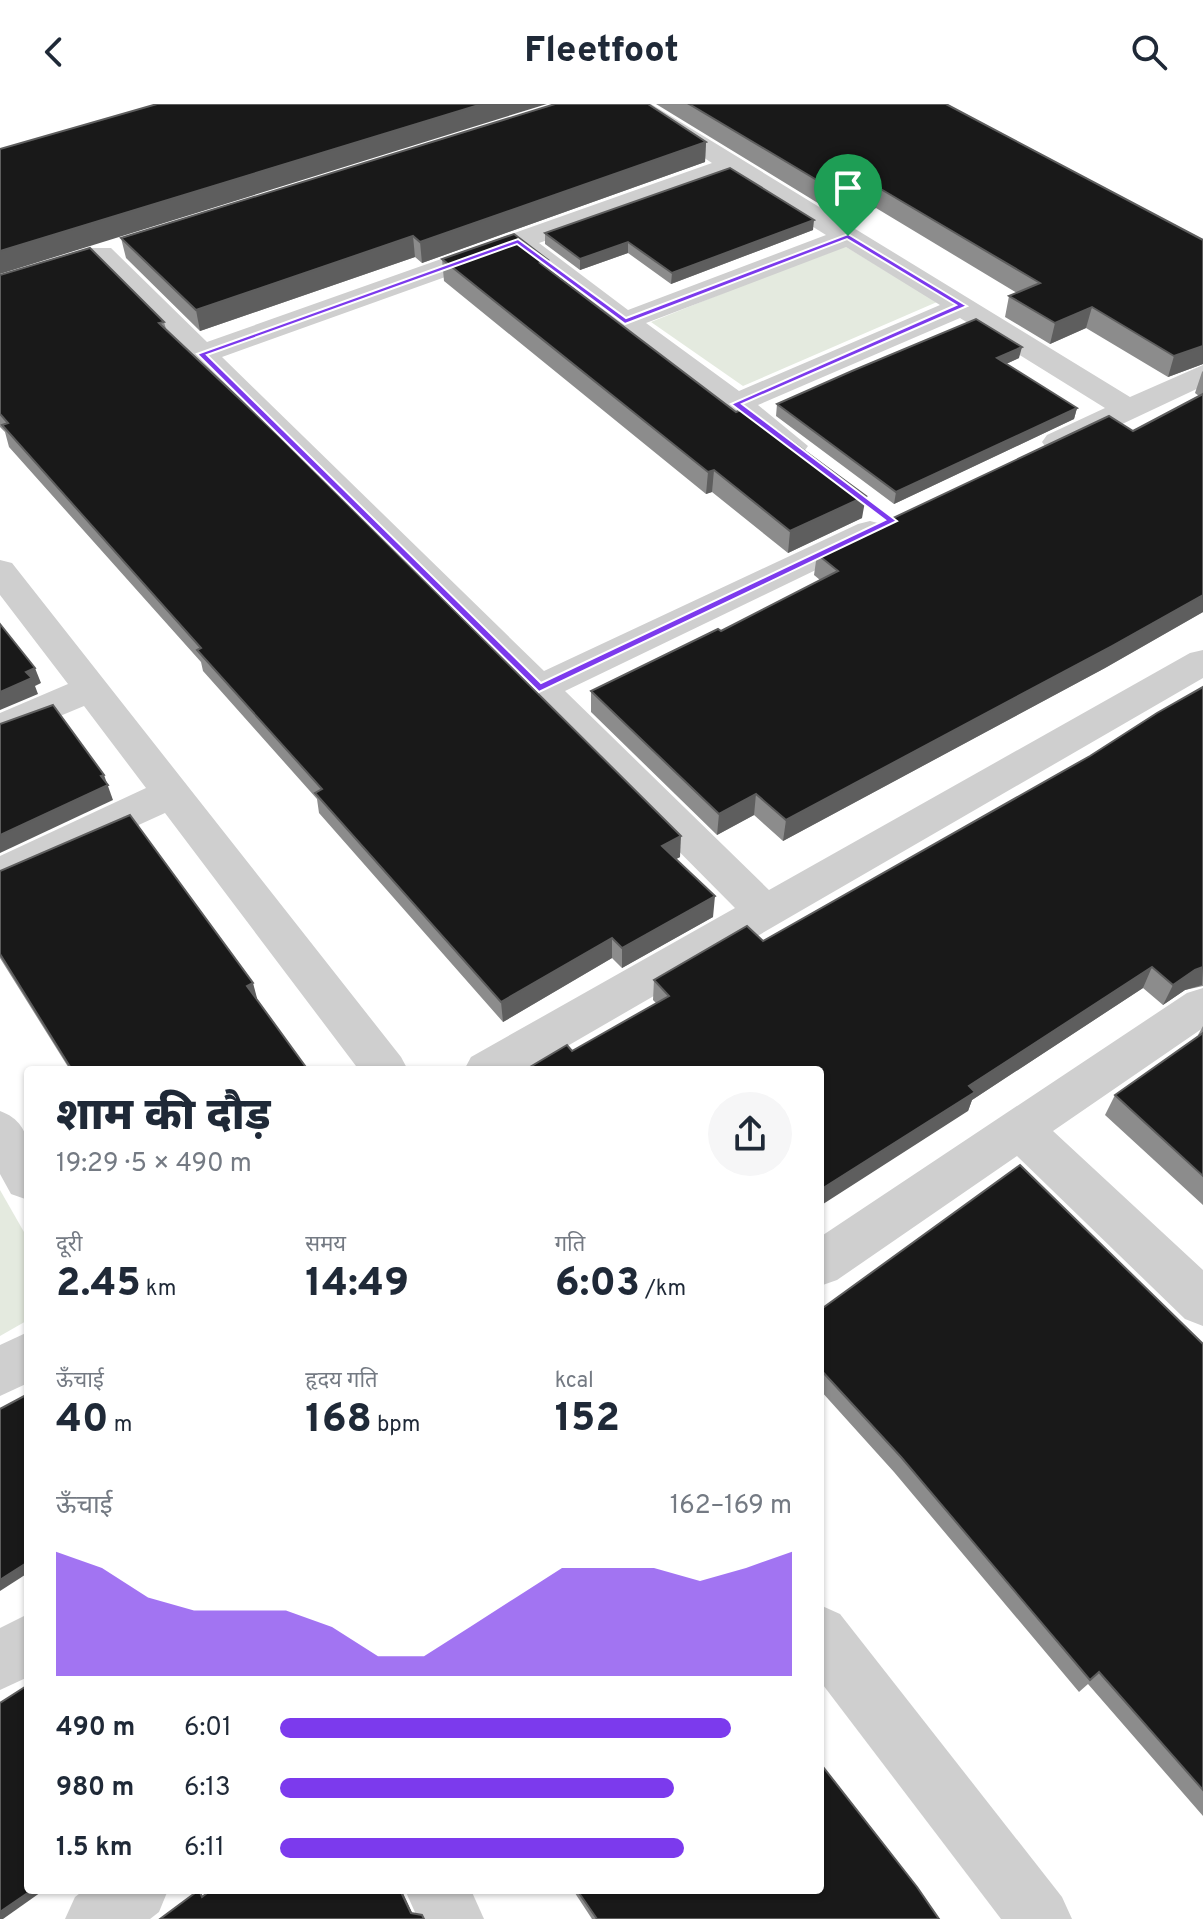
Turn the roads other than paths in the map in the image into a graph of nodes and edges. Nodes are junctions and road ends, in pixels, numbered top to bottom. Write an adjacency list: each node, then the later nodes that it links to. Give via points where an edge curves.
1 (634, 104): 2 (street)
2 (732, 165): 3 (street); 4 (street)
3 (848, 236): 6 (street); 7 (street)
4 (518, 241): 7 (street); 8 (street)
5 (101, 254): 8 (street)
6 (963, 306): 10 (street); 11 (street)
7 (625, 321): 10 (street)
8 (201, 354): 17 (street)
9 (1203, 374): 11 (street)
10 (735, 404): 13 (street)
11 (1128, 409): 12 (street)
12 (1031, 455)
13 (820, 467)
14 (868, 503): 17 (street, via 892,521)
15 (1, 576): 18 (street)
16 (1203, 662): 22 (street)
17 (539, 688): 22 (street)
18 (91, 689): 19 (street); 20 (street)
19 (0, 728)
20 (172, 793): 21 (street); 24 (street)
21 (0, 873)
22 (765, 912): 25 (street)
23 (1203, 1005): 26 (street)
24 (382, 1066)
25 (494, 1066)
26 (1020, 1129): 29 (street); 30 (street)
27 (0, 1131): 28 (street)
28 (24, 1172)
29 (824, 1261)
30 (1203, 1303)
31 (24, 1358): 32 (street)
32 (0, 1372)
33 (824, 1639): 40 (street)
34 (24, 1646): 35 (street)
35 (0, 1661)
36 (131, 1894): 38 (street)
37 (438, 1894): 39 (street)
38 (97, 1919)
39 (452, 1919)
40 (1040, 1919)

